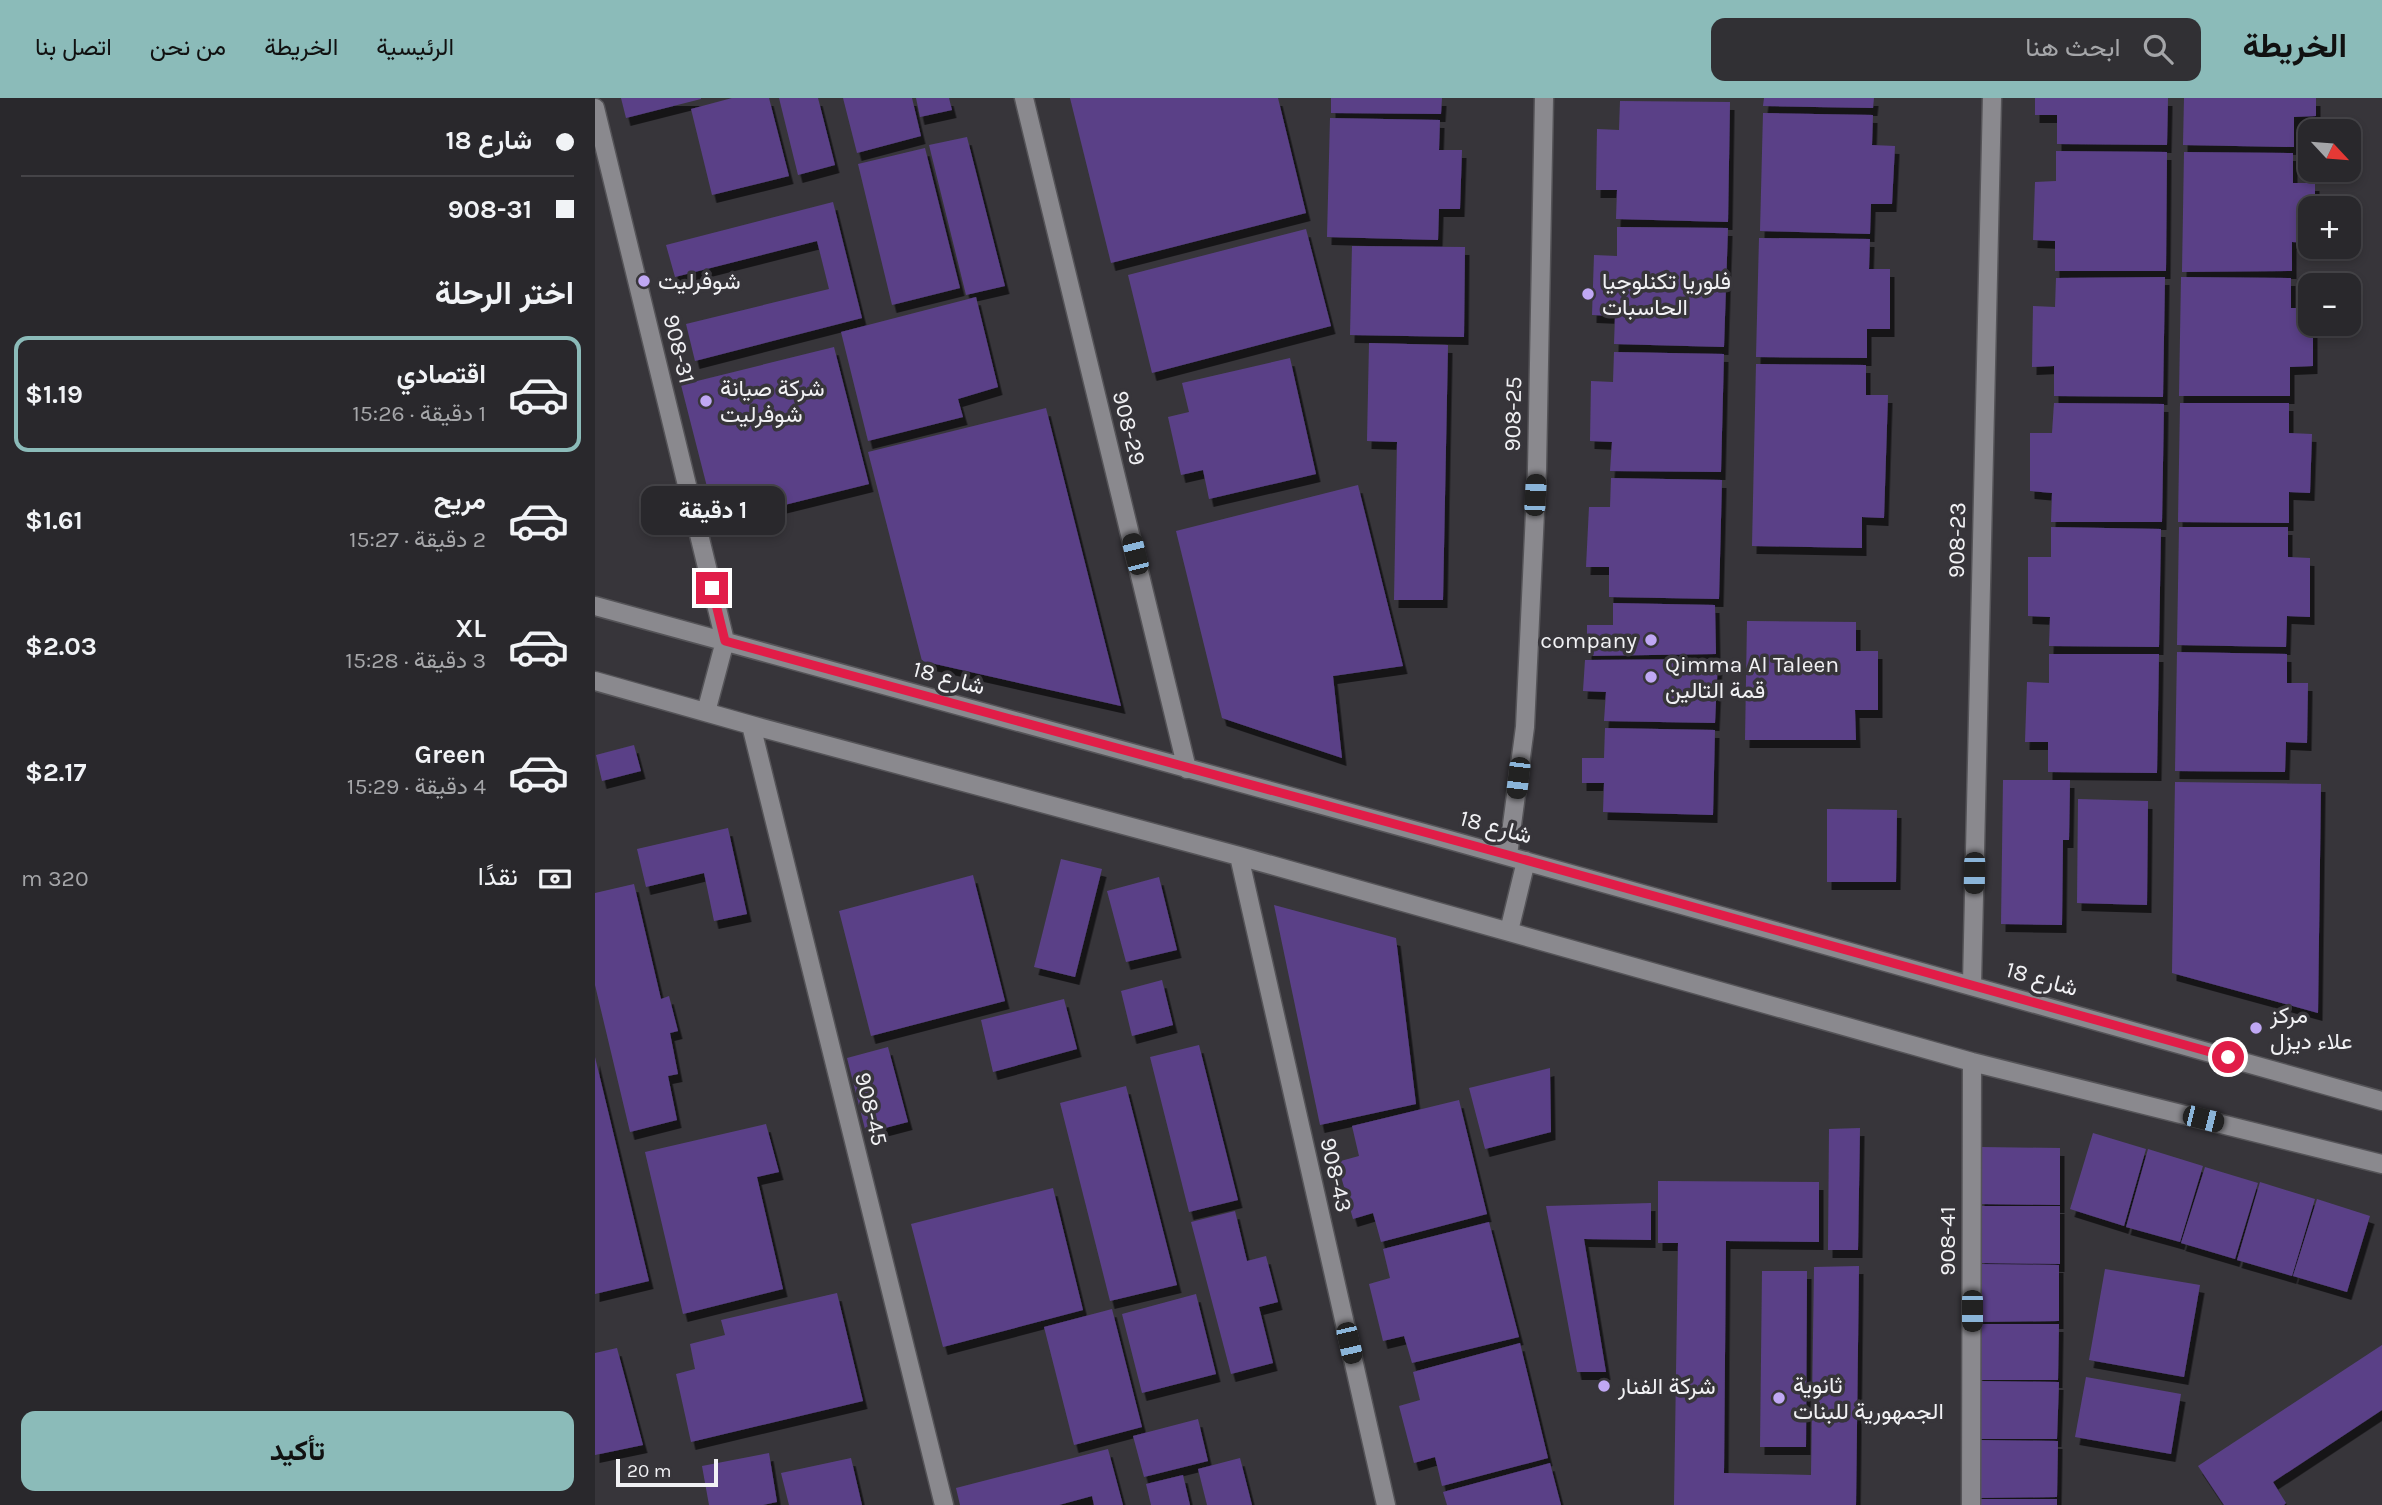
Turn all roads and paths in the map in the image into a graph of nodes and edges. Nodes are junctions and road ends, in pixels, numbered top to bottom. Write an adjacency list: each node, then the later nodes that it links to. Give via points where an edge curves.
1 (1024, 98): 10 (street, 908-29)
2 (1544, 98): 11 (street, 908-25, via 1537,469 1525,727)
3 (1992, 98): 15 (street, 908-23)
4 (595, 108): 6 (street, 908-31)
5 (595, 606): 6 (street, شارع 18)
6 (725, 641): 8 (street); 10 (street, شارع 18)
7 (595, 681): 8 (street)
8 (706, 712): 9 (street)
9 (751, 725): 12 (street); 19 (street, 908-45)
10 (1187, 769): 11 (street, شارع 18)
11 (1508, 855): 13 (street, شارع 18)
12 (1239, 856): 14 (street); 20 (street, 908-43)
13 (1527, 860): 14 (street); 15 (street, شارع 18)
14 (1509, 931): 16 (street)
15 (1972, 984): 17 (street, شارع 18)
16 (1972, 1062): 18 (street); 21 (street, 908-41)
17 (2382, 1101)
18 (2382, 1164)
19 (944, 1505)
20 (1386, 1505)
21 (1971, 1505)

